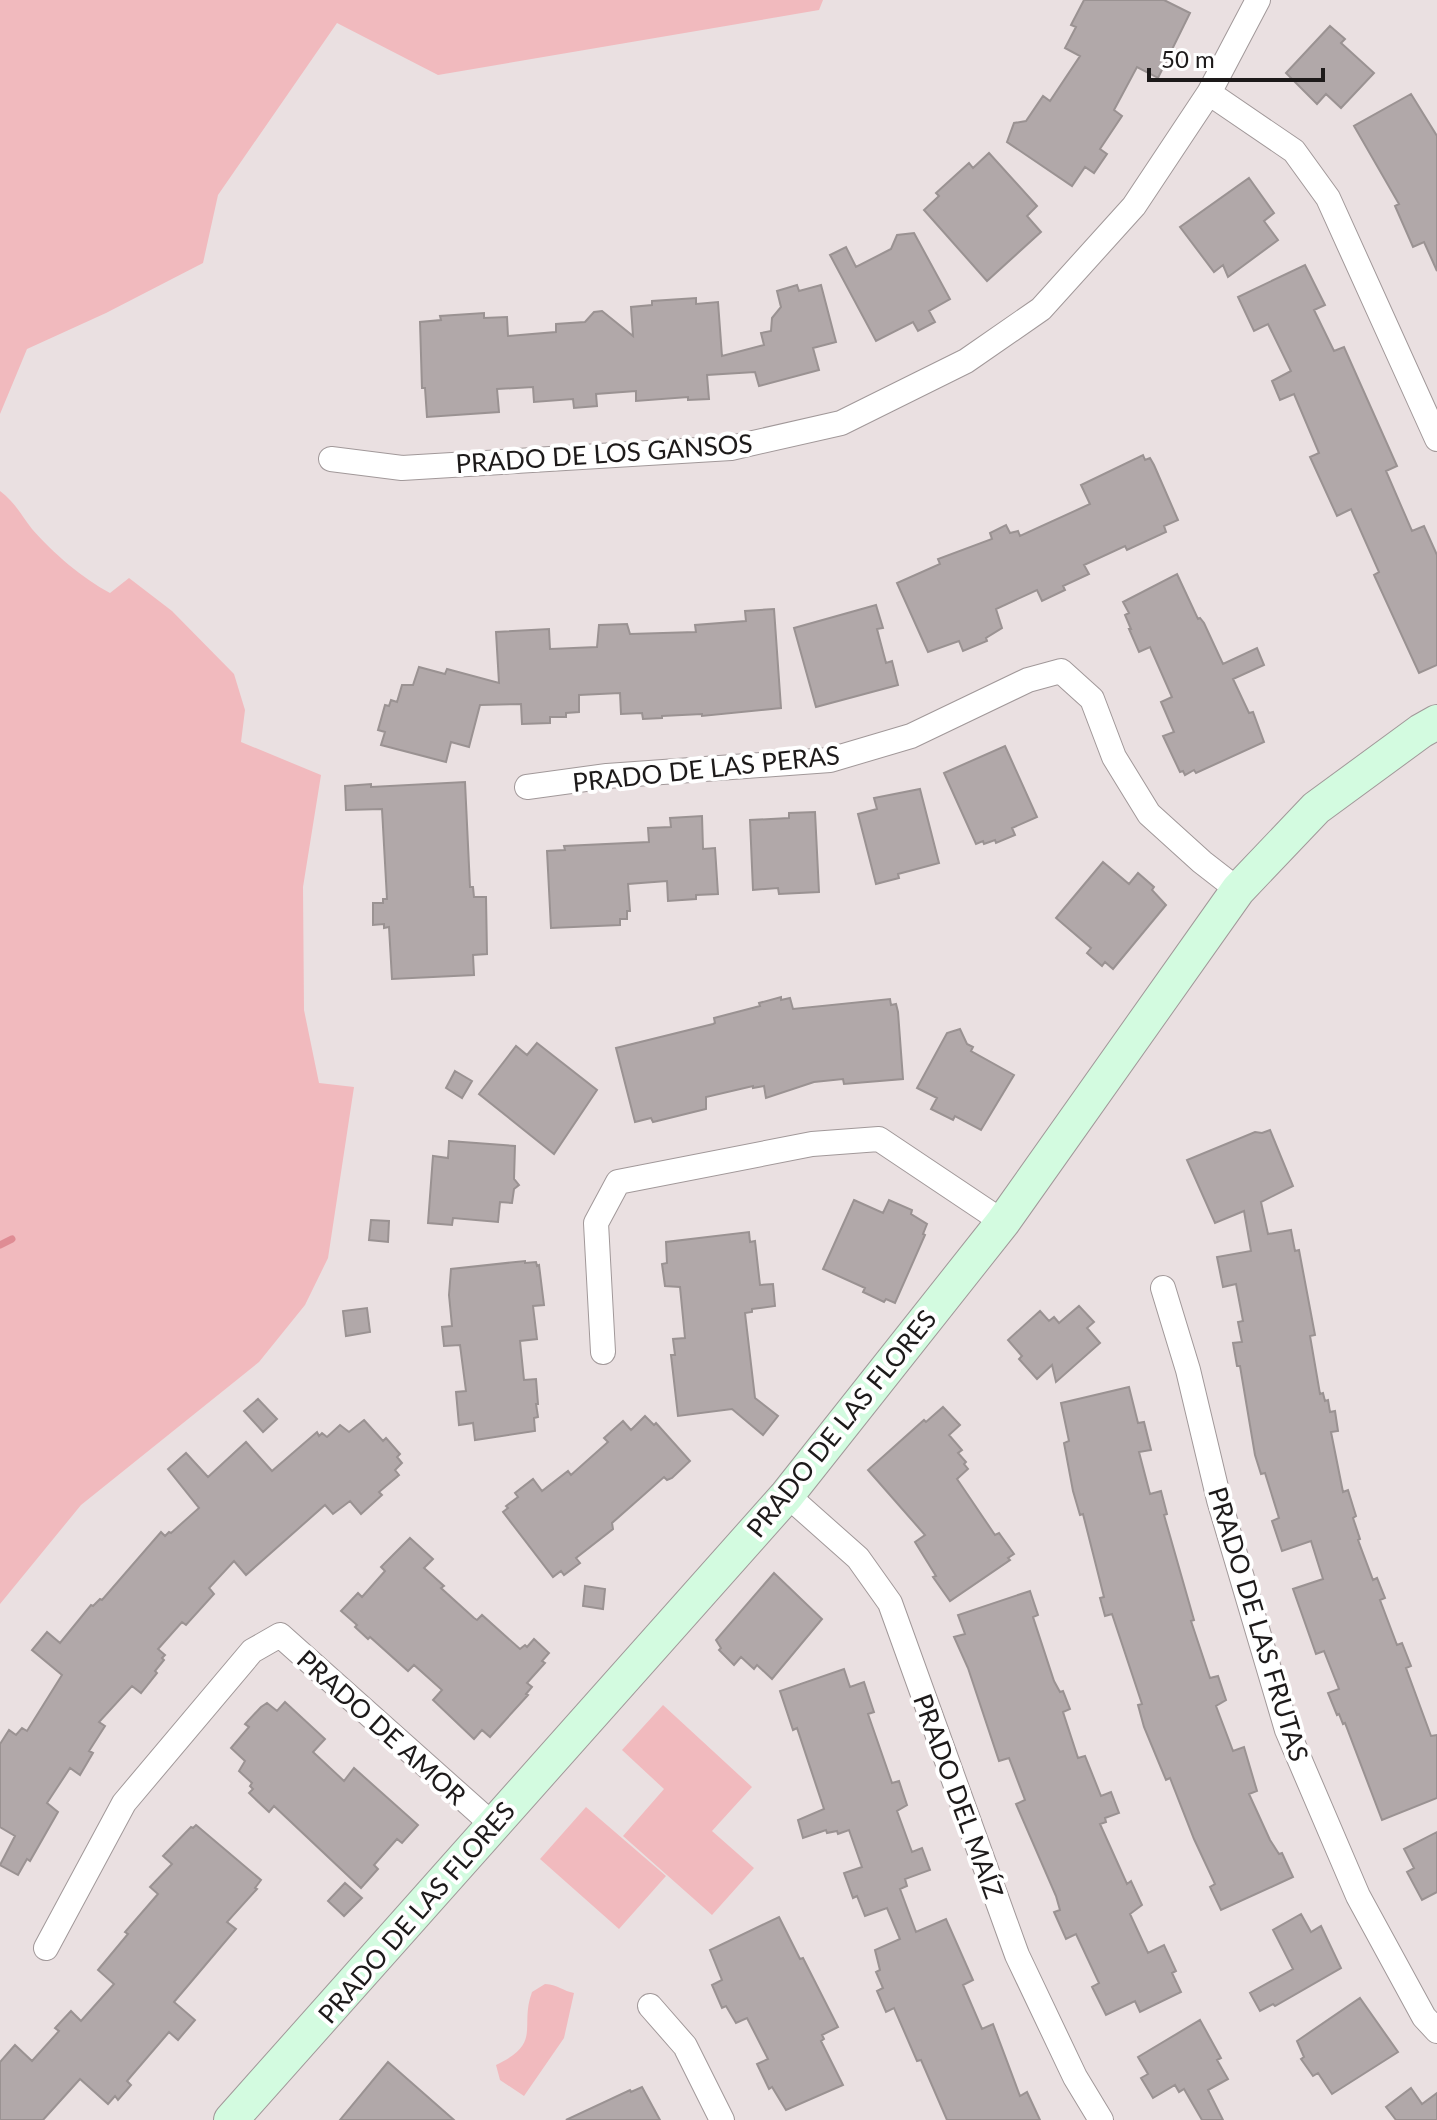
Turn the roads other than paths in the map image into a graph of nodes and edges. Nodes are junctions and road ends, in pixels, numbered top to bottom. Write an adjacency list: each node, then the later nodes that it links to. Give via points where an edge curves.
1 (1258, 0): 2 (street, PRADO DE LOS GANSOS)
2 (1209, 93): 3 (street, via 1294,151 1328,198); 4 (street, PRADO DE LOS GANSOS, via 1134,206 1041,309 966,361 841,423 731,448 402,468)
3 (1437, 439)
4 (331, 459)
5 (1437, 722): 7 (street, PRADO DE LAS FLORES, via 1316,808)
6 (527, 787): 7 (street, PRADO DE LAS PERAS, via 830,760 911,736 1028,680 1061,671 1092,699 1114,757 1149,814)
7 (1238, 890): 8 (street, PRADO DE LAS FLORES)
8 (1003, 1222): 10 (street, via 879,1139 812,1144 618,1182 596,1223); 11 (street, PRADO DE LAS FLORES)
9 (1163, 1288): 15 (street, PRADO DE LAS FRUTAS, via 1287,1730 1358,1896 1424,2017)
10 (603, 1352)
11 (787, 1495): 12 (street, PRADO DE LAS FLORES); 18 (street, PRADO DEL MAÍZ, via 858,1558 890,1603 1017,1955)
12 (493, 1825): 13 (street, PRADO DE AMOR, via 280,1635 252,1651 124,1803); 16 (street, PRADO DE LAS FLORES)
13 (46, 1948)
14 (650, 2006): 17 (street, via 685,2046)
15 (1437, 2031)
16 (231, 2120)
17 (722, 2120)
18 (1101, 2120)

